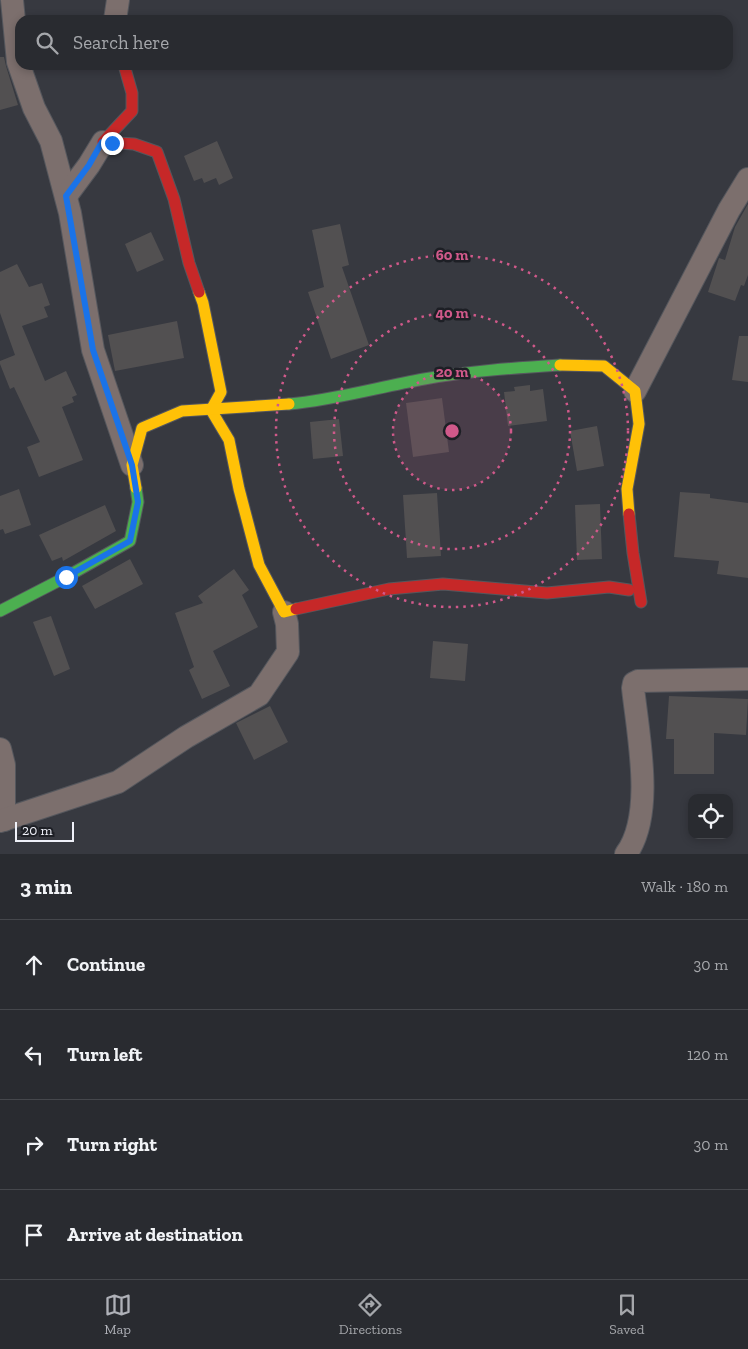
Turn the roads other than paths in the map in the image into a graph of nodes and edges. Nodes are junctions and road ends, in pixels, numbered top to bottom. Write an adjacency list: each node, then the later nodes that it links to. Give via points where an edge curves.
1 (12, 0): 4 (street)
2 (118, 0): 3 (street)
3 (116, 15)
4 (15, 31)
5 (21, 70): 9 (street, via 34,108 51,141)
6 (125, 70): 7 (street, via 132,93 132,112)
7 (102, 142): 9 (street); 11 (street, via 134,144 157,152 174,199 189,263 203,303 221,392)
8 (748, 179): 10 (street)
9 (66, 196): 12 (street, via 93,350)
10 (635, 391): 11 (street, via 604,366 505,368 424,379 313,402); 14 (street, via 639,424 627,489)
11 (211, 410): 12 (street, via 182,411 142,428); 16 (street, via 229,440 258,565)
12 (132, 465): 15 (street, via 138,502 130,541)
13 (629, 590): 16 (street, via 609,587 547,593 443,584 389,589)
14 (641, 602)
15 (0, 611)
16 (284, 612): 19 (street, via 288,652 259,695 186,736 118,782)
17 (748, 679): 20 (street, via 634,683 644,792 639,827)
18 (0, 749): 19 (street, via 4,765)
19 (2, 820)
20 (626, 854)

